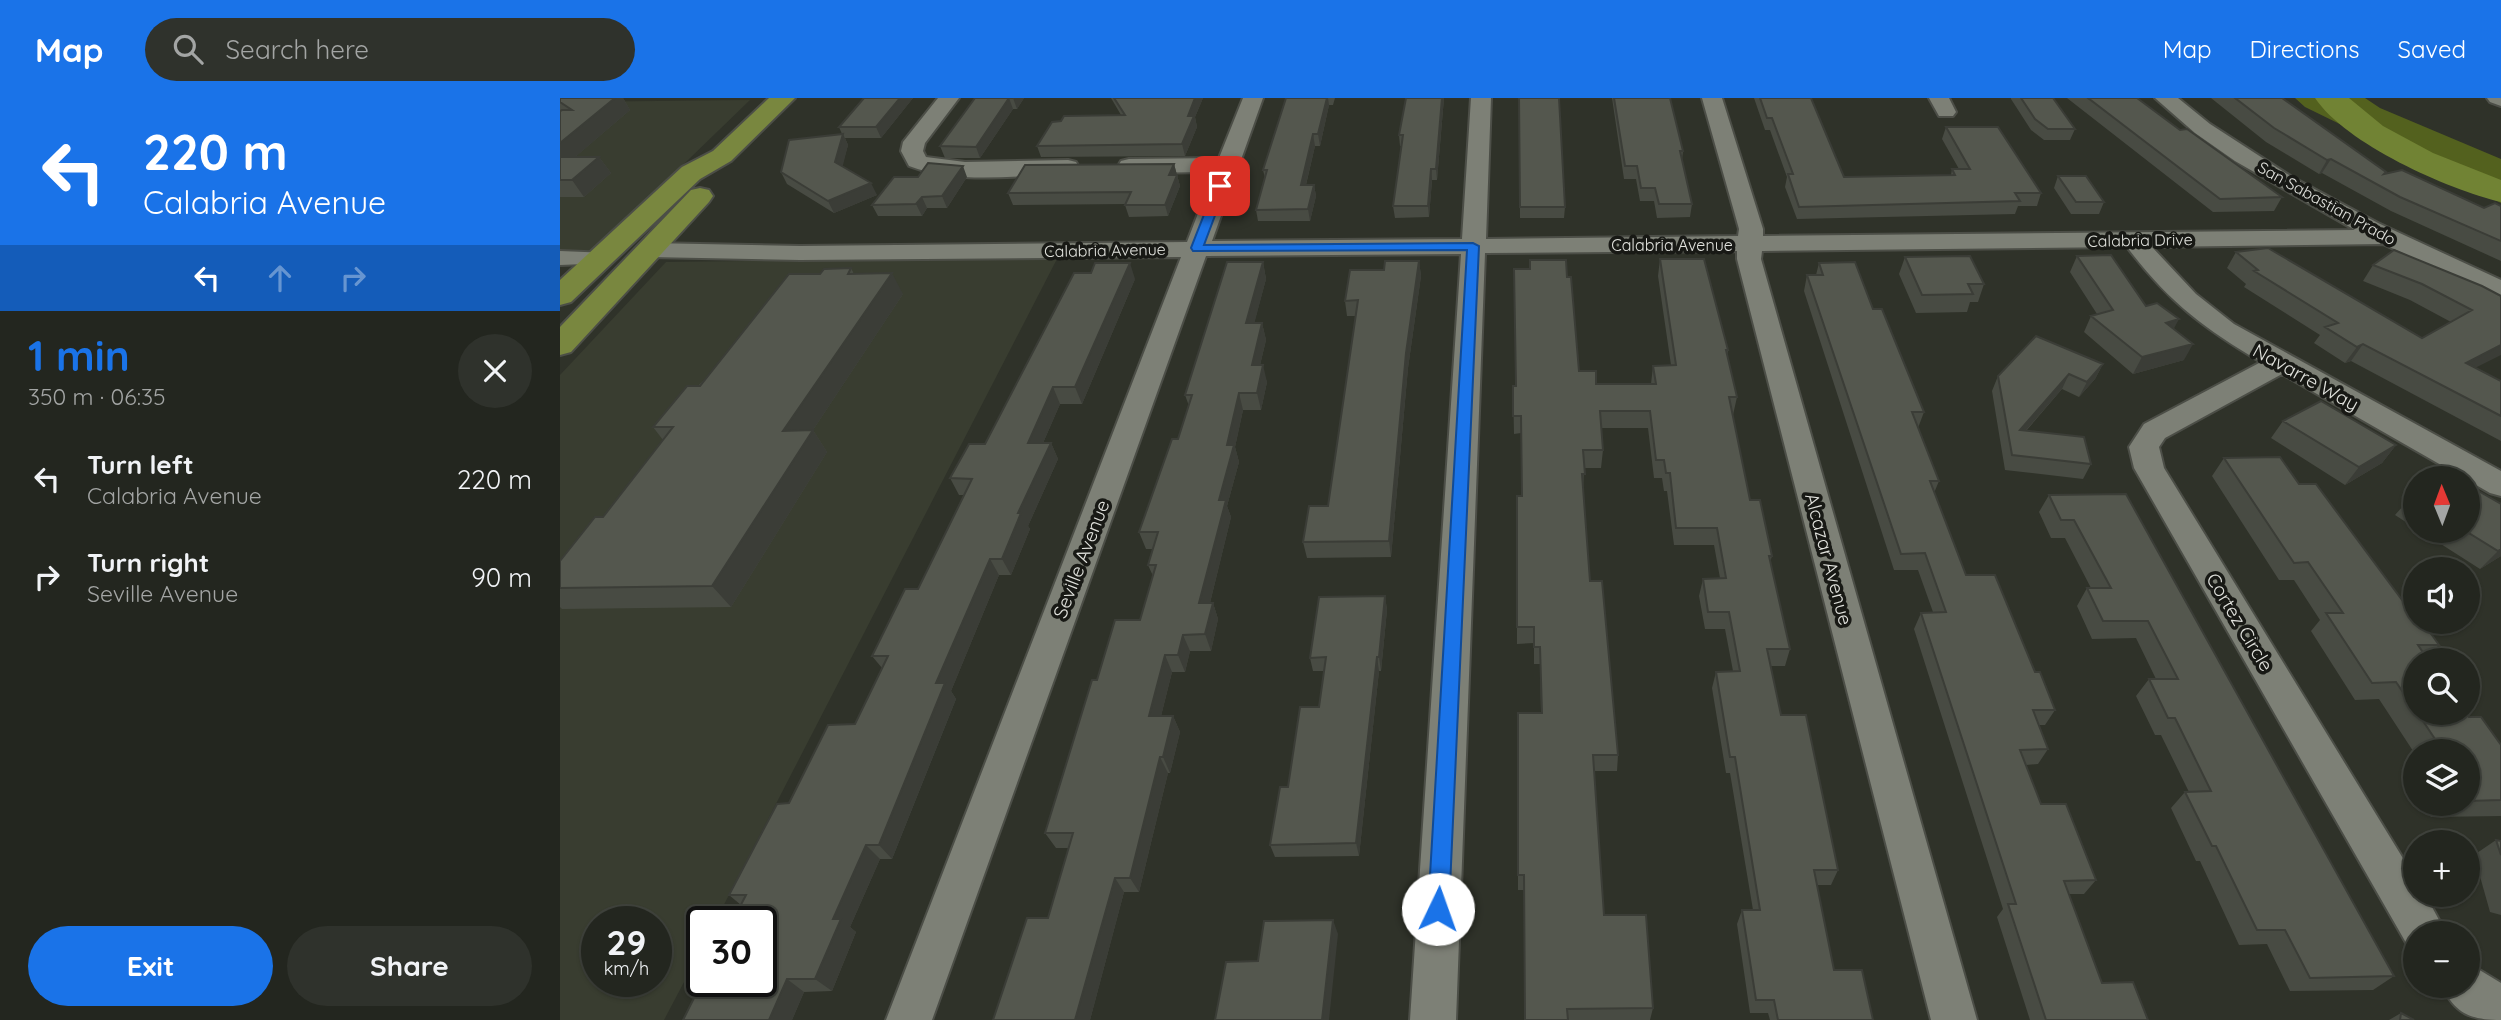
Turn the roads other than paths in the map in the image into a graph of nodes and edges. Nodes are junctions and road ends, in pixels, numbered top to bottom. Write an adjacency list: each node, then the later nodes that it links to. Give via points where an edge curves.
1 (783, 98): 7 (main road)
2 (949, 98): 8 (street, via 914,142 917,161 928,166)
3 (1254, 98): 8 (street, Seville Avenue)
4 (1480, 98): 14 (street)
5 (1712, 98): 13 (street, Alcazar Avenue, via 1751,229)
6 (2165, 98): 10 (street, San Sabastian Prado, via 2199,127 2263,168)
7 (722, 156): 9 (main road); 16 (main road, via 722,173)
8 (1228, 165): 15 (street, Seville Avenue)
9 (677, 186): 16 (main road, via 673,200 647,226); 18 (main road)
10 (2384, 237): 11 (street, Calabria Drive); 19 (street, San Sabastian Prado)
11 (2134, 240): 12 (street, Calabria Drive); 23 (street, Navarre Way, via 2192,307)
12 (1897, 243): 13 (street, Calabria Avenue)
13 (1751, 245): 14 (street, Calabria Avenue); 30 (street, Alcazar Avenue, via 1748,259)
14 (1473, 246): 15 (street, Calabria Avenue); 29 (street)
15 (1197, 248): 16 (street, Calabria Avenue, via 800,253); 28 (street, Seville Avenue)
16 (650, 250): 22 (main road)
17 (560, 258): 18 (street)
18 (600, 258): 20 (main road); 21 (main road, via 598,283)
19 (2501, 290)
20 (560, 296)
21 (560, 322)
22 (560, 345)
23 (2280, 363): 24 (street, Navarre Way); 25 (street, Cortez Circle, via 2154,431 2144,447 2149,468)
24 (2501, 485)
25 (2417, 921)
26 (2480, 996): 27 (street)
27 (2501, 1011)
28 (909, 1020)
29 (1433, 1020)
30 (1954, 1020)

